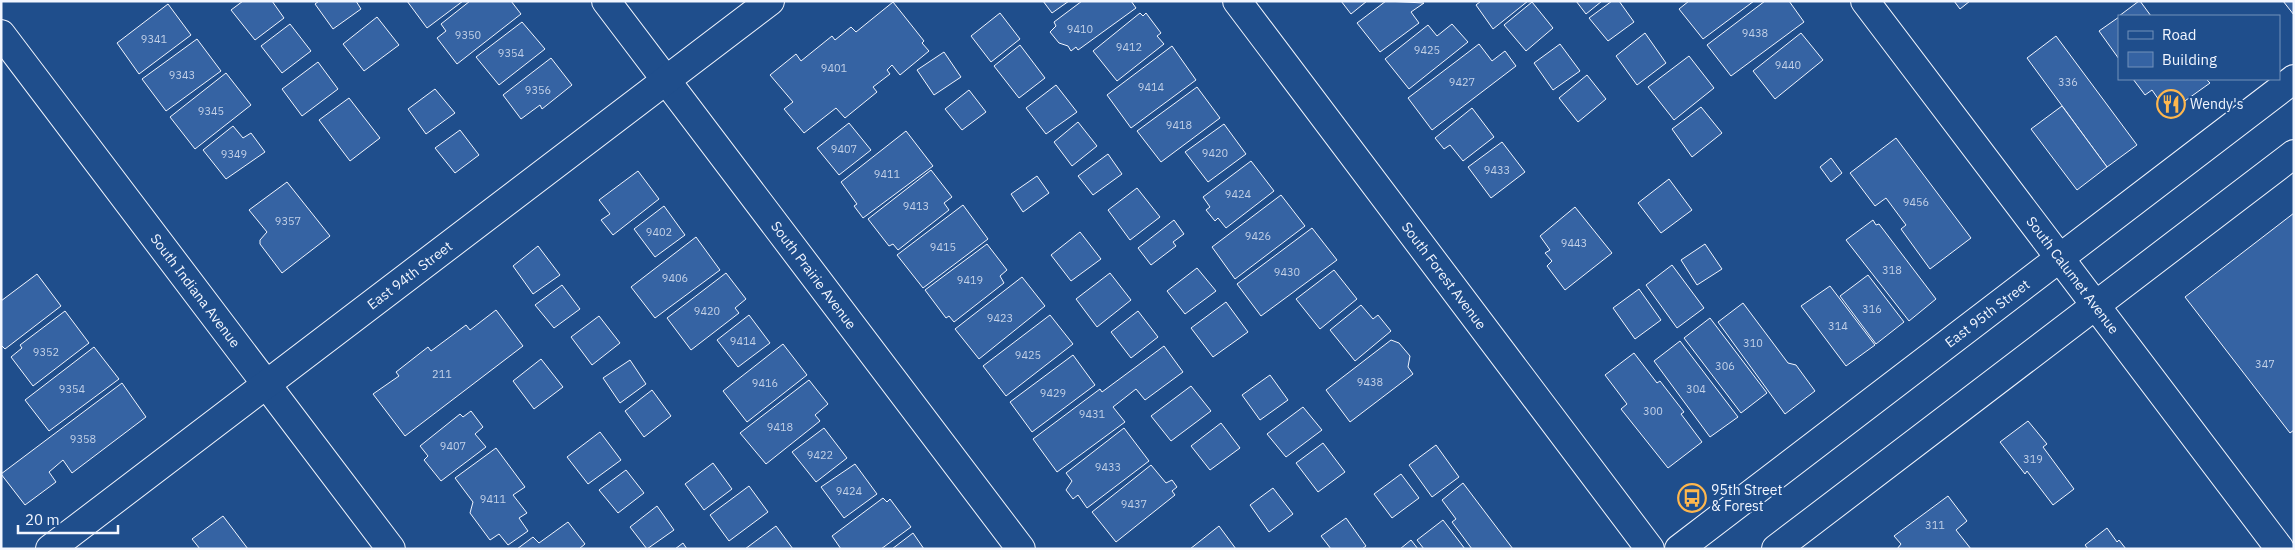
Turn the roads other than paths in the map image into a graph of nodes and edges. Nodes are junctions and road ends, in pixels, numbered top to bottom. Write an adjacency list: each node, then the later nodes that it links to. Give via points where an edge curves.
1 (606, 1): 7 (street, South Prairie Avenue)
2 (770, 1): 7 (street, East 94th Street)
3 (1237, 1): 15 (street, South Forest Avenue)
4 (1866, 1): 9 (street, South Calumet Avenue)
5 (1, 34): 11 (street, South Indiana Avenue)
6 (2294, 79): 9 (street, East 95th Street)
7 (666, 80): 11 (street, East 94th Street); 14 (street, South Prairie Avenue)
8 (2294, 154): 10 (street)
9 (2060, 258): 10 (street, South Calumet Avenue); 16 (street, East 95th Street)
10 (2096, 305): 17 (street); 18 (street, South Calumet Avenue)
11 (266, 384): 12 (street, East 94th Street); 13 (street, South Indiana Avenue)
12 (50, 549)
13 (391, 549)
14 (1021, 549)
15 (1650, 549)
16 (1679, 549)
17 (1776, 549)
18 (2280, 549)

